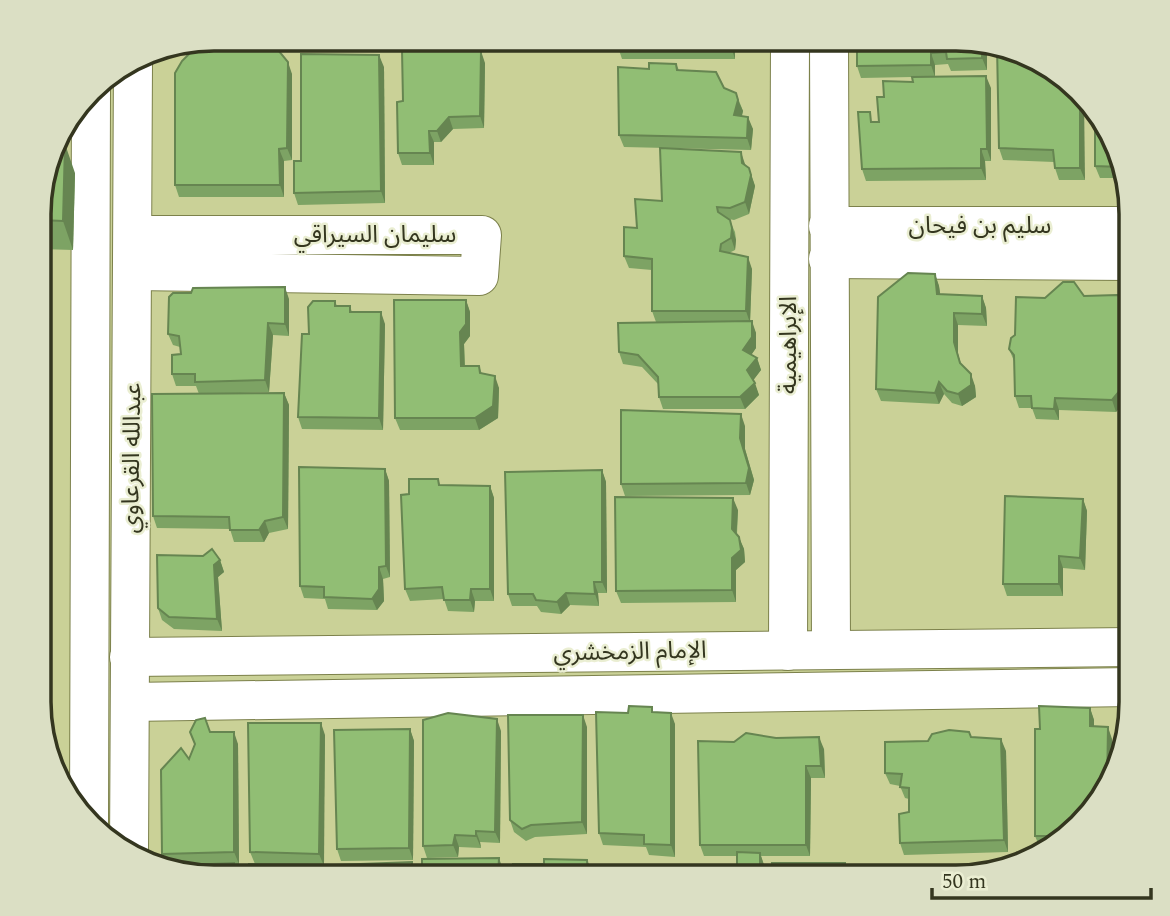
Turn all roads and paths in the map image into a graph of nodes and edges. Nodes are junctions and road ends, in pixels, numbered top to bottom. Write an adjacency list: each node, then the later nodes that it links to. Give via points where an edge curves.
1 (790, 51): 11 (street, الإبراهيمية)
2 (829, 51): 6 (street, الإبراهيمية)
3 (133, 72): 7 (street, عبدالله القرعاوي)
4 (91, 106): 15 (street, عبدالله القرعاوي)
5 (1119, 227): 6 (street, سليم بن فيحان)
6 (828, 242): 8 (street, سليم بن فيحان); 10 (street, الإبراهيمية)
7 (134, 253): 7 (street, سليمان السيراقي, via 479,276 482,235); 12 (street, عبدالله القرعاوي)
8 (1119, 260)
9 (1119, 647): 10 (street, الإمام الزمخشري)
10 (831, 650): 11 (street, الإمام الزمخشري)
11 (788, 651): 12 (street, الإمام الزمخشري)
12 (129, 657): 14 (street, عبدالله القرعاوي)
13 (1119, 687): 14 (street, الإمام الزمخشري)
14 (130, 702): 16 (street, عبدالله القرعاوي)
15 (89, 808)
16 (130, 842)

